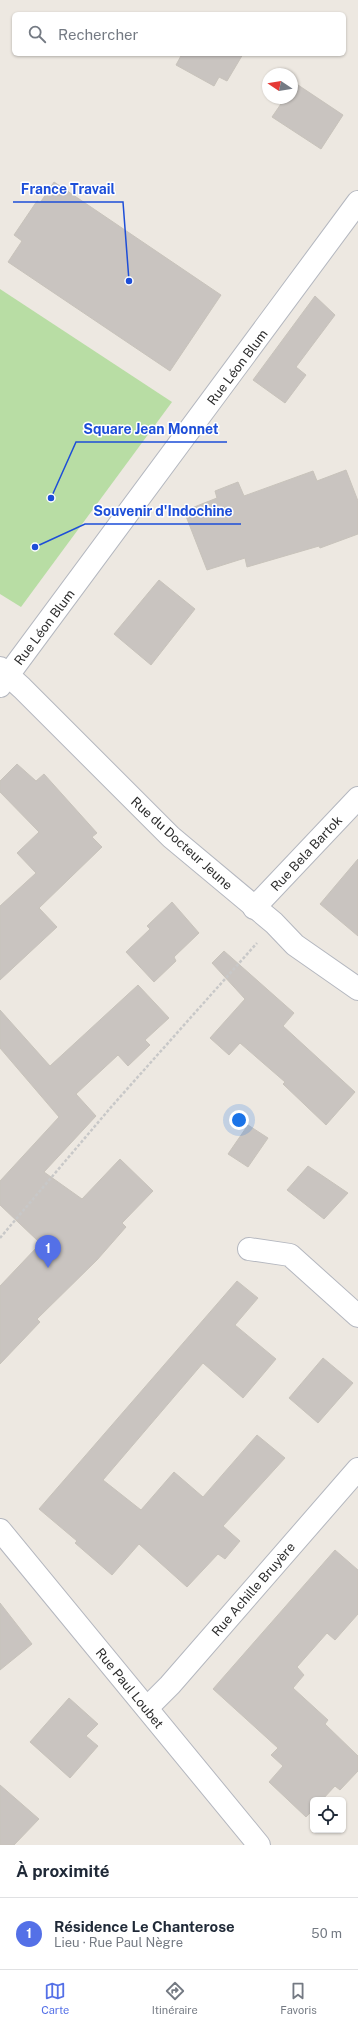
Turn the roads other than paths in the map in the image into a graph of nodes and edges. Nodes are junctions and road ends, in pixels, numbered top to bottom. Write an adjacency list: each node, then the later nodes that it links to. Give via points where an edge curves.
1 (358, 202): 2 (street, Rue Léon Blum)
2 (3, 676): 4 (street, Rue du Docteur Jeune, via 171,837)
3 (358, 798): 4 (street, Rue Bela Bartok)
4 (254, 908): 5 (street, Rue du Docteur Jeune, via 296,945)
5 (358, 988)
6 (249, 1249): 7 (street, via 290,1255)
7 (358, 1316)
8 (358, 1469): 10 (street, Rue Achille Bruyère, via 170,1685)
9 (0, 1530): 10 (street, Rue Paul Loubet)
10 (146, 1708): 11 (street, Rue Paul Loubet)
11 (259, 1845)

